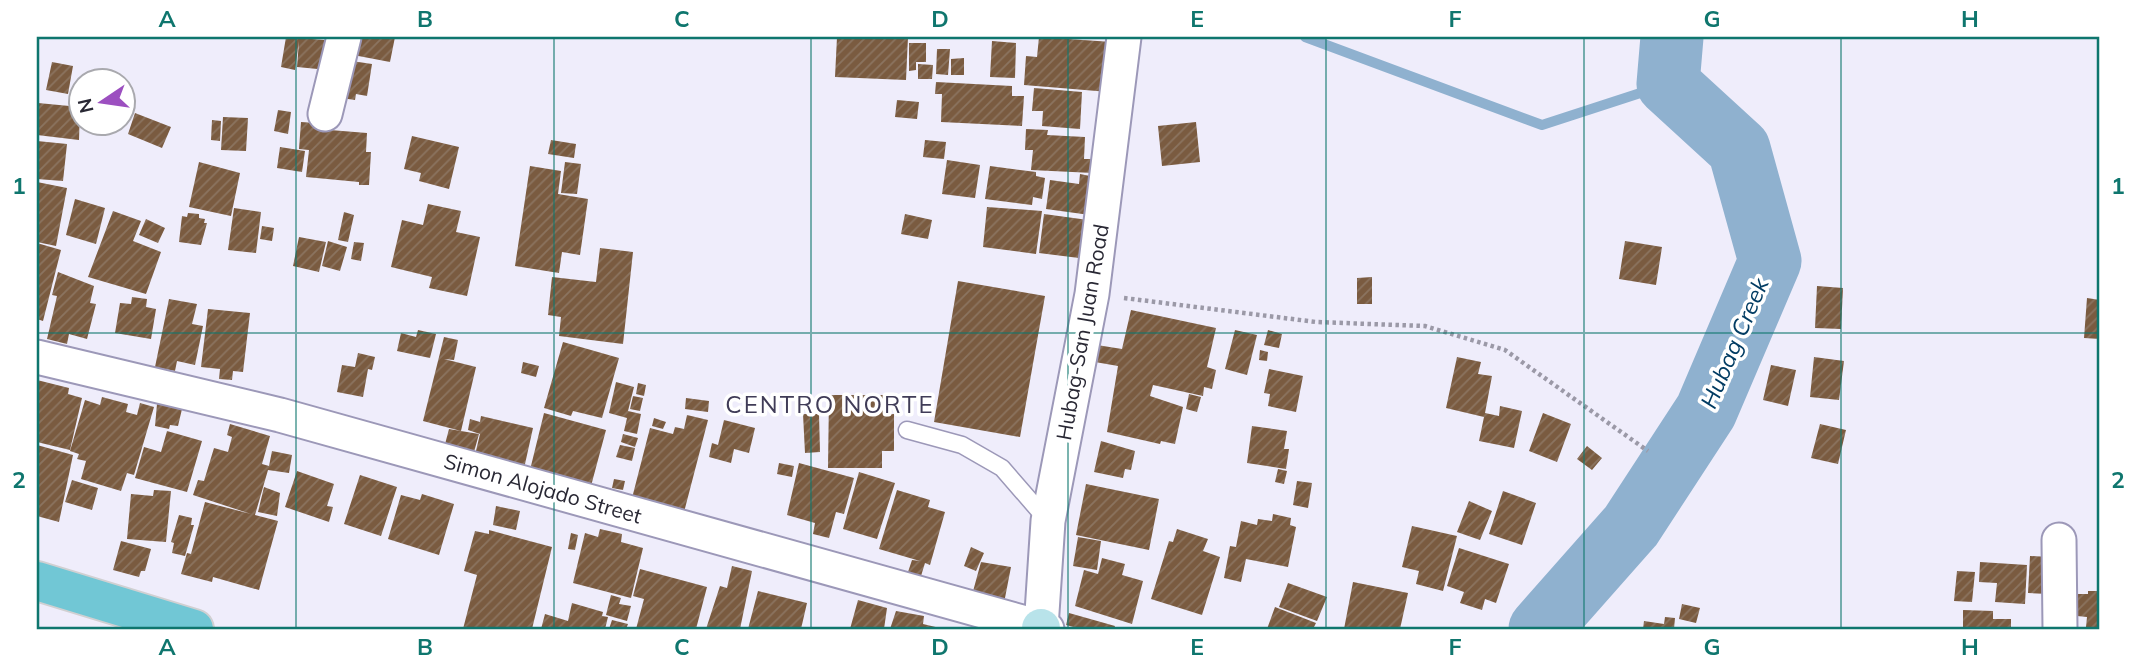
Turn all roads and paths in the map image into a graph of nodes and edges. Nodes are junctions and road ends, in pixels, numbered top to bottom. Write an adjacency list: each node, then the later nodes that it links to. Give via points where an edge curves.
1 (344, 37): 3 (street)
2 (1124, 37): 4 (street, Hubag-San Juan Road)
3 (325, 114)
4 (1092, 295): 7 (path, via 1316,322 1425,326 1505,350); 8 (street, Hubag-San Juan Road)
5 (37, 357): 12 (street, Simon Alojado Street, via 280,415)
6 (907, 430): 8 (lane, via 962,445 1002,468)
7 (1648, 451)
8 (1048, 521): 12 (street, Hubag-San Juan Road)
9 (2059, 540): 13 (street)
10 (37, 581): 11 (main road)
11 (194, 629)
12 (1043, 629)
13 (2060, 629)

